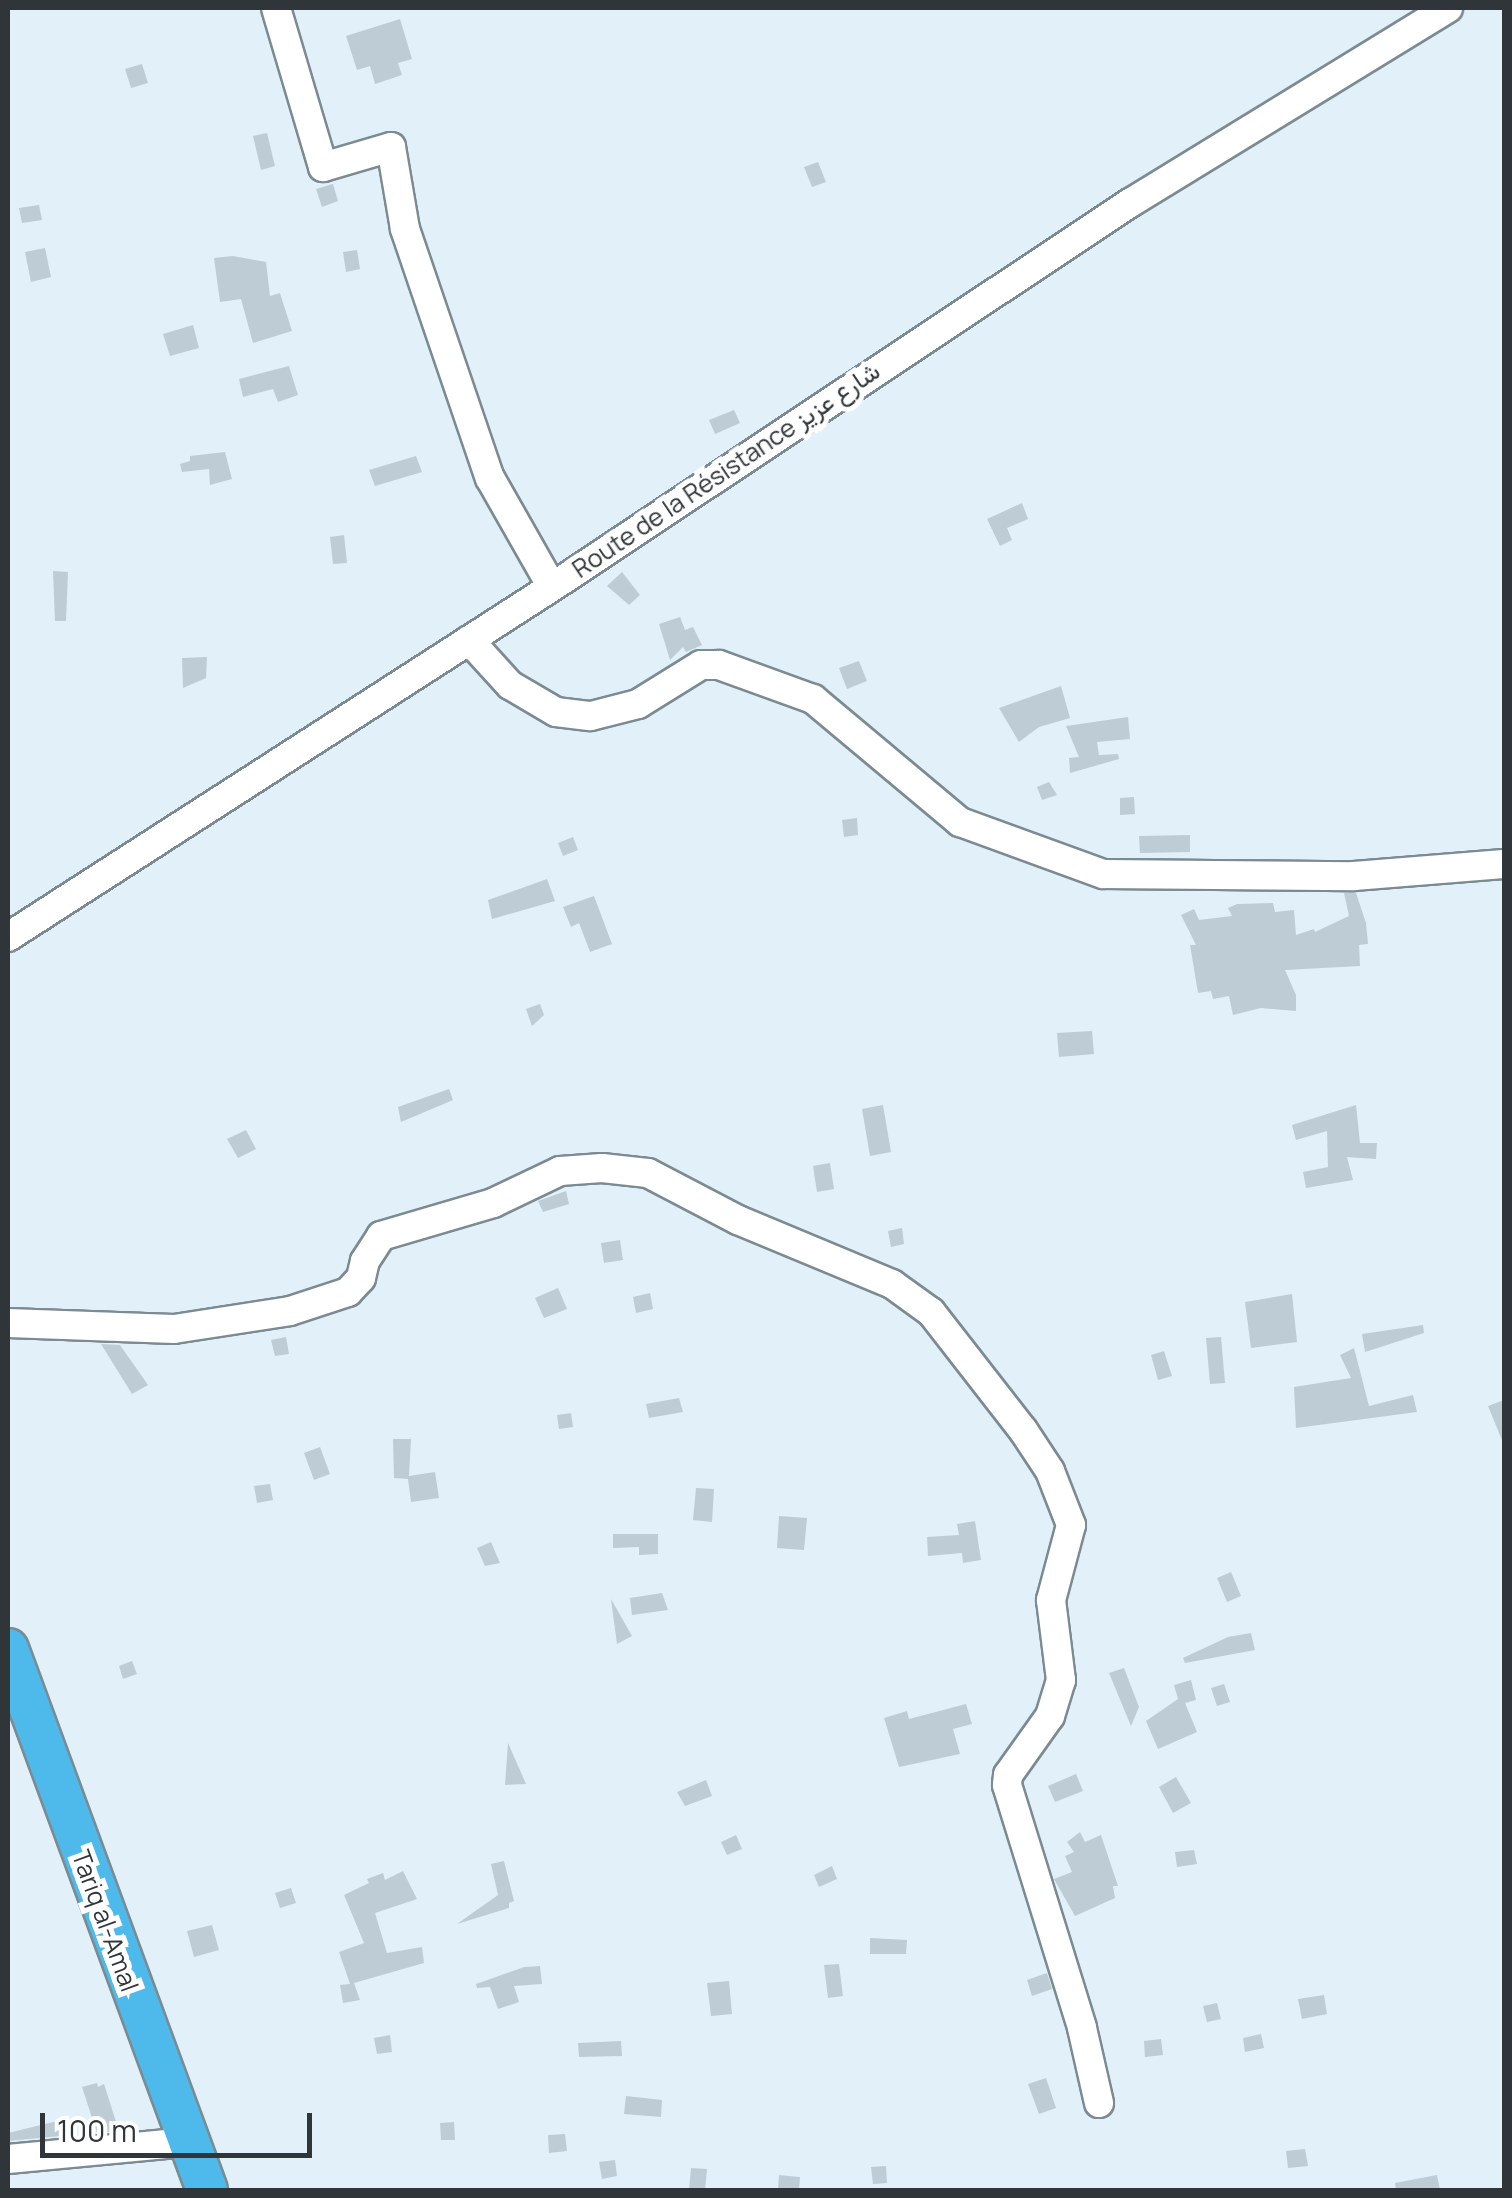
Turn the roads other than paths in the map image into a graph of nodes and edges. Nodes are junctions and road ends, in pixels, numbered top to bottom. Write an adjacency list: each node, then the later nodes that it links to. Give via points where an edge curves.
1 (276, 8): 3 (street, via 323,167 391,147 405,229 490,478)
2 (1448, 8): 3 (street, Route de la Résistance شارع عزيز, via 1130,203)
3 (552, 587): 4 (street, Route de la Résistance شارع عزيز)
4 (469, 640): 5 (street, via 510,684 556,712 591,716 638,704 701,665 720,665 813,699 960,822 1104,874 1354,876); 6 (street, Route de la Résistance شارع عزيز)
5 (1504, 864)
6 (8, 938)
7 (8, 1324): 9 (street, via 174,1330 290,1311 348,1292 381,1236 493,1203 560,1171 602,1168 648,1173 738,1220 892,1284 931,1312 1023,1430 1050,1471 1071,1524 1051,1600 1061,1680 1050,1716 1007,1785 1082,2028)
8 (8, 1650): 10 (highway, Tariq al-Amal)
9 (1098, 2104)
10 (187, 2142): 11 (street); 12 (highway, Tariq al-Amal)
11 (8, 2158)
12 (206, 2190)

